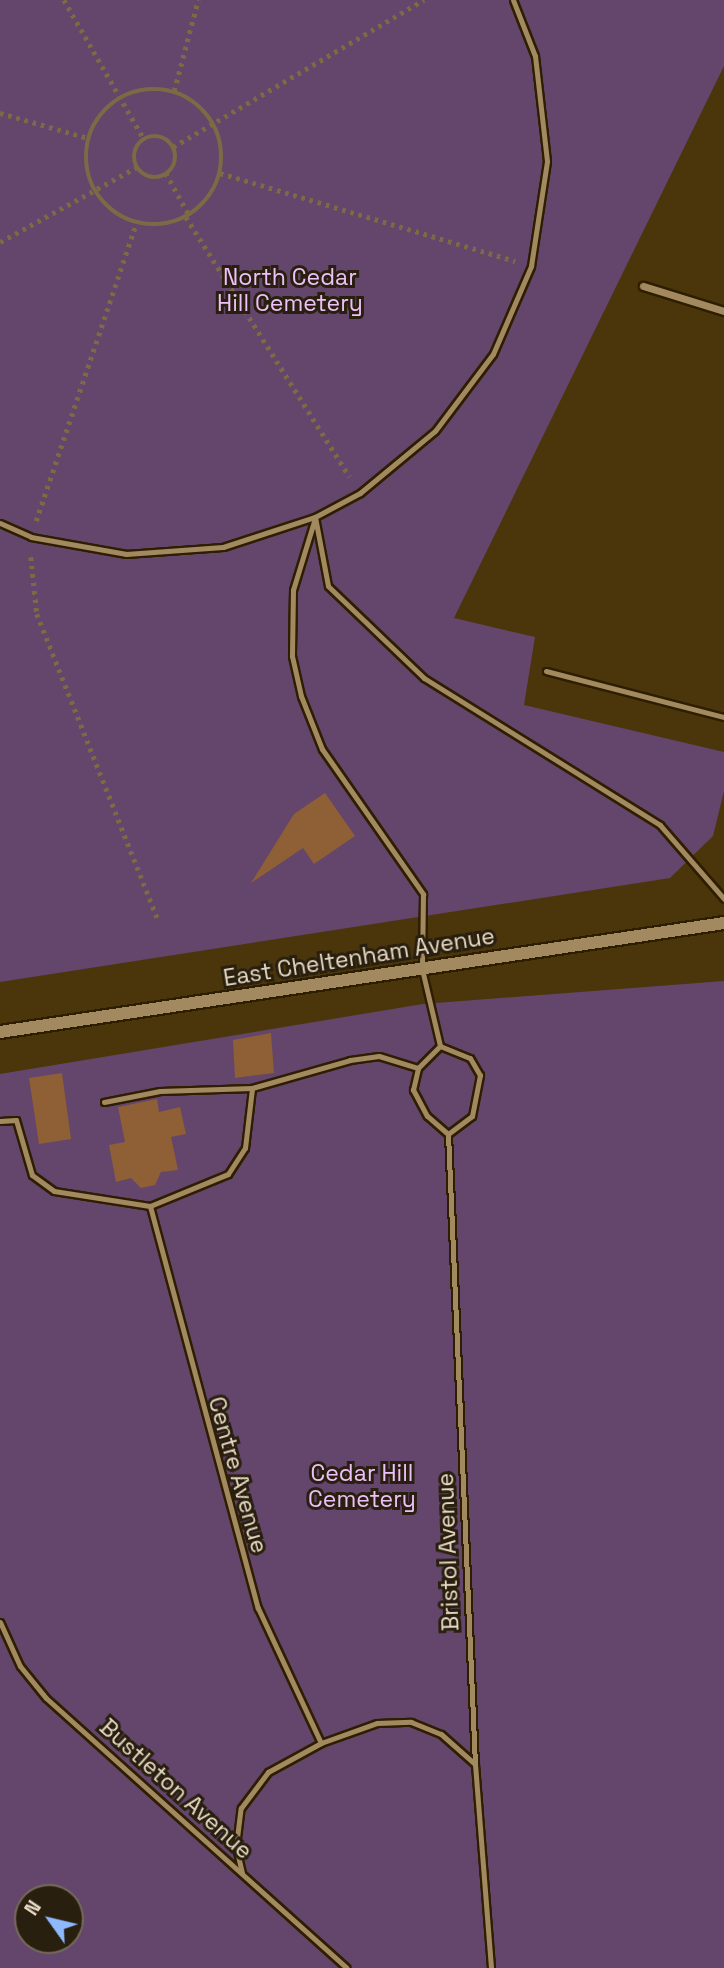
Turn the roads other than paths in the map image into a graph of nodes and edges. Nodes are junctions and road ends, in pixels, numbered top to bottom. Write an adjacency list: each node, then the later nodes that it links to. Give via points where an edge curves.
1 (513, 0): 4 (lane, via 535,56 547,161 531,266 493,354 435,432 360,493)
2 (642, 286): 3 (street)
3 (724, 311)
4 (315, 517): 5 (lane, via 223,547 126,554 31,537); 8 (lane, via 328,586 424,678 660,825); 10 (lane, via 293,590 292,656 299,686 322,749 423,894)
5 (0, 523)
6 (546, 671): 7 (lane)
7 (724, 717)
8 (724, 899)
9 (724, 923): 10 (street, East Cheltenham Avenue)
10 (422, 969): 11 (street, East Cheltenham Avenue); 12 (lane)
11 (0, 1032)
12 (440, 1046): 13 (lane); 17 (lane, via 470,1058 480,1074 471,1116)
13 (418, 1068): 14 (lane, via 379,1056 349,1059); 17 (lane, via 413,1090 427,1116)
14 (251, 1088): 15 (lane, via 160,1091); 18 (lane, via 245,1148 228,1174)
15 (104, 1102)
16 (0, 1121): 18 (lane, via 16,1120 33,1175 54,1191)
17 (448, 1134): 21 (lane, Bristol Avenue)
18 (149, 1206): 20 (lane, Centre Avenue, via 258,1608)
19 (0, 1622): 22 (lane, Bustleton Avenue, via 20,1666 46,1698)
20 (321, 1743): 21 (lane, via 377,1723 411,1722 441,1734); 22 (lane, via 268,1772 241,1808 236,1846)
21 (475, 1764): 24 (lane, Bristol Avenue)
22 (242, 1872): 23 (lane, Bustleton Avenue)
23 (347, 1968)
24 (491, 1968)

